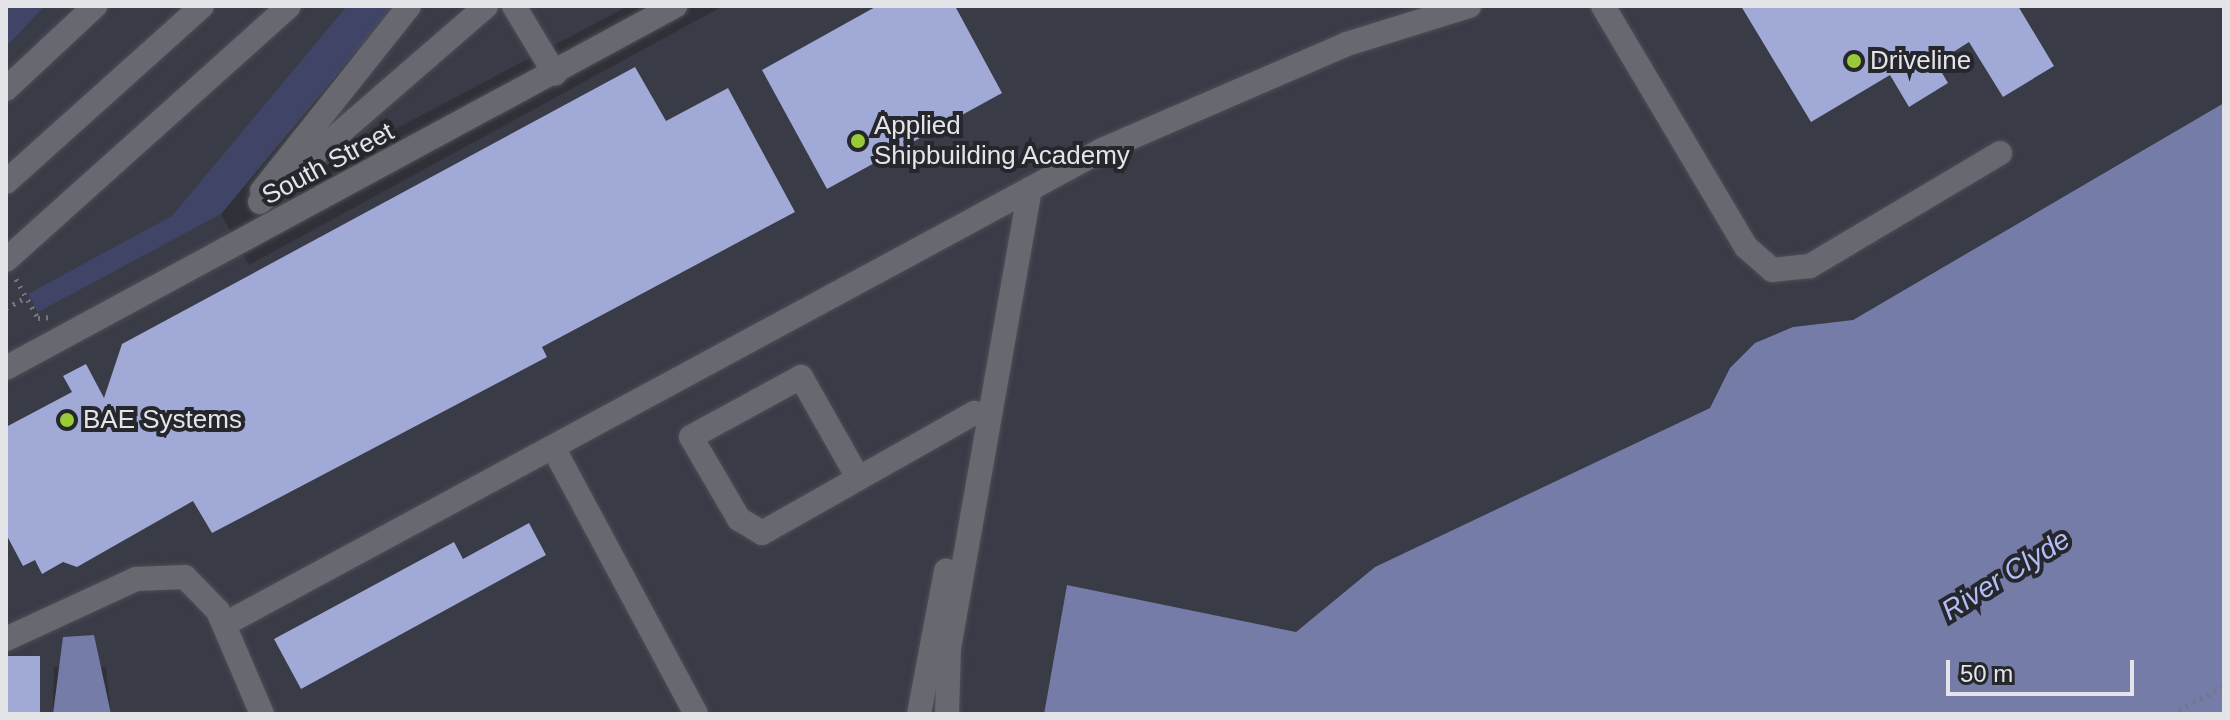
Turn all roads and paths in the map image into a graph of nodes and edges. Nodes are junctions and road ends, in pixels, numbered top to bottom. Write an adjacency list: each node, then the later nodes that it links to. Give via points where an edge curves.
1 (95, 6): 11 (street)
2 (202, 6): 13 (street)
3 (289, 6): 17 (street)
4 (409, 6): 15 (street, via 270,174)
5 (486, 6): 15 (street)
6 (514, 6): 10 (street)
7 (675, 6): 10 (street, South Street)
8 (1469, 6): 14 (street, via 1243,86)
9 (1603, 6): 12 (street, via 1746,247 1772,270 1810,266)
10 (555, 74): 16 (street, South Street)
11 (6, 89)
12 (2000, 153)
13 (6, 182)
14 (1020, 194): 23 (street); 24 (street); 33 (street, via 949,648)
15 (260, 202): 16 (street)
16 (272, 226): 22 (street, South Street)
17 (6, 260)
18 (21, 288): 19 (path)
19 (27, 297): 20 (path); 21 (path)
20 (6, 308)
21 (36, 314)
22 (6, 368)
23 (974, 413): 25 (street); 32 (street)
24 (549, 454): 26 (street); 30 (street); 31 (street)
25 (857, 476): 25 (street, via 849,487 756,533 739,519 691,437 801,377)
26 (225, 624): 27 (street, via 192,580 148,577); 29 (street)
27 (6, 639)
28 (2224, 686): 34 (path)
29 (262, 714)
30 (681, 714)
31 (696, 714)
32 (919, 714)
33 (947, 714)
34 (2172, 714)

